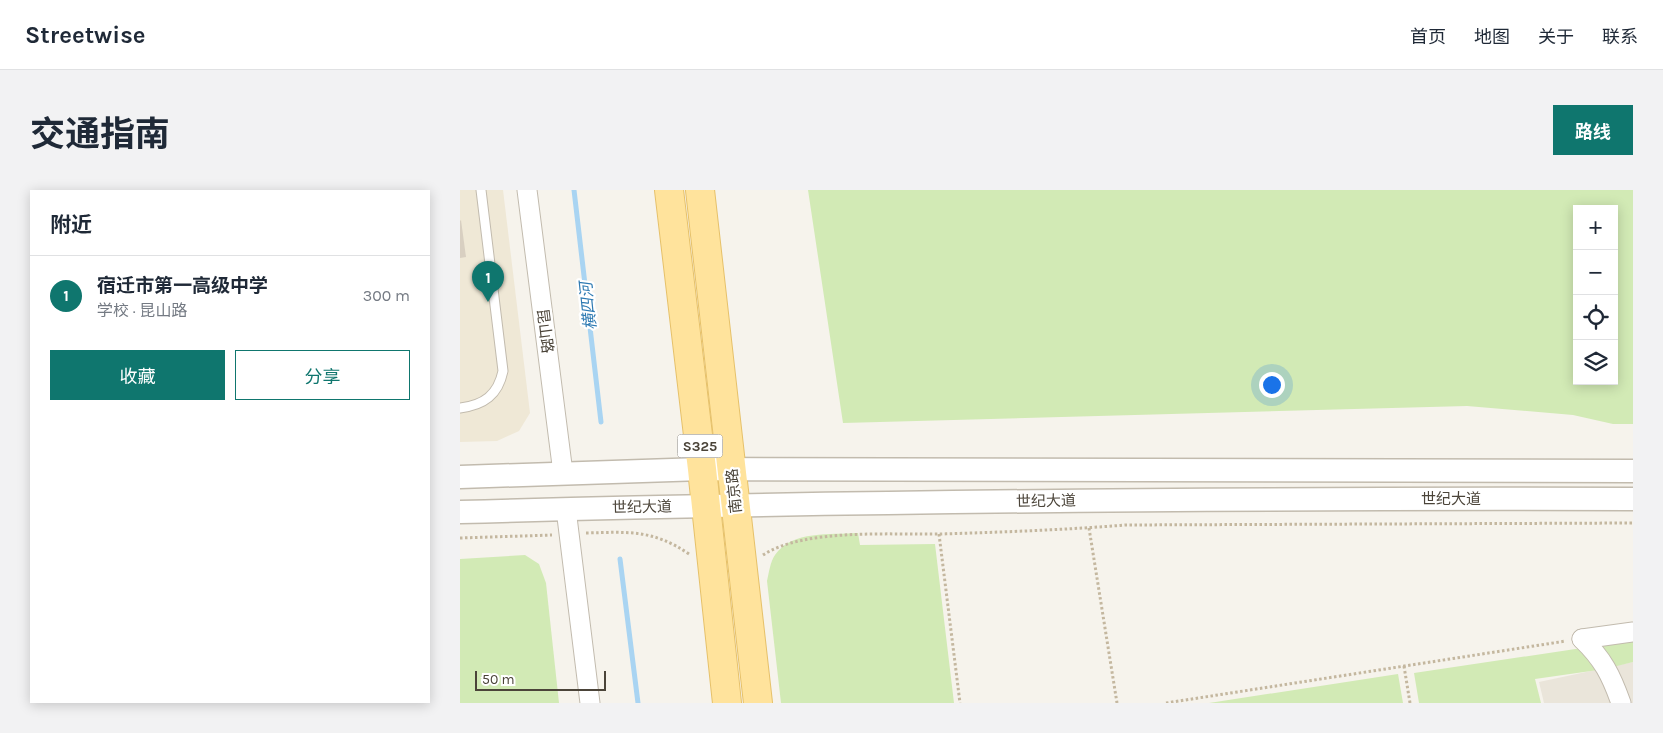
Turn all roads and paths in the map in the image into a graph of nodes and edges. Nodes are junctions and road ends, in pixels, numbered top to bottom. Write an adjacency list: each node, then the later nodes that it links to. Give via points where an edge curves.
1 (481, 190): 5 (lane, via 503,371 500,385 486,401)
2 (527, 190): 9 (street, 昆山路)
3 (669, 190): 6 (main road, 南京路 / S325)
4 (700, 190): 7 (main road, 南京路 / S325)
5 (460, 408)
6 (702, 469): 7 (street, 世纪大道); 9 (street, 世纪大道); 13 (main road, 南京路 / S325)
7 (732, 469): 8 (street, 世纪大道); 12 (main road, 南京路 / S325)
8 (1633, 471)
9 (562, 473): 10 (street, 世纪大道)
10 (460, 477)
11 (1633, 499): 12 (street, 世纪大道, via 1261,498)
12 (735, 504): 13 (street, 世纪大道); 28 (main road, 南京路 / S325)
13 (706, 506): 14 (street, 世纪大道); 27 (main road, 南京路 / S325)
14 (566, 509): 15 (street, 世纪大道); 18 (street)
15 (460, 512)
16 (1633, 523): 17 (path, via 1134,525)
17 (1089, 528): 19 (path); 30 (path)
18 (569, 534): 20 (path); 22 (path, via 640,532 666,540 689,554); 26 (street)
19 (939, 534): 21 (path, via 811,539 776,547); 29 (path)
20 (460, 538)
21 (760, 557)
22 (692, 561)
23 (1633, 632): 24 (street)
24 (1582, 639): 25 (path); 33 (street, via 1599,656)
25 (1404, 666): 31 (path); 32 (path)
26 (590, 703)
27 (727, 703)
28 (758, 703)
29 (960, 703)
30 (1117, 703)
31 (1166, 703)
32 (1410, 703)
33 (1621, 703)

